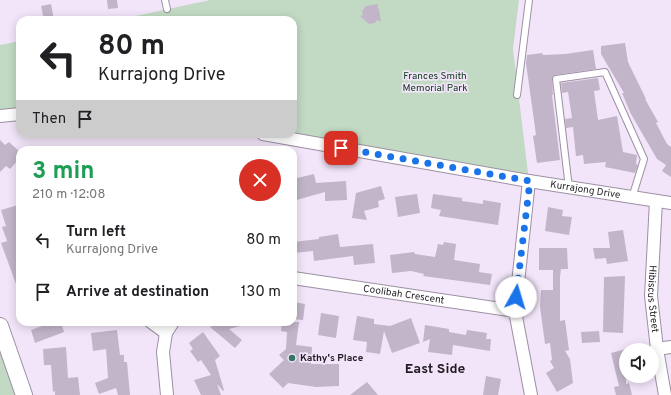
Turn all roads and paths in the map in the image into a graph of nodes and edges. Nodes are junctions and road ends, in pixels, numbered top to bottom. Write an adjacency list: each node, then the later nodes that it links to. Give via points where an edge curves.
1 (165, 0): 3 (lane)
2 (528, 0): 4 (lane)
3 (167, 8)
4 (516, 95)
5 (16, 114): 6 (street)
6 (0, 116)
7 (286, 138): 8 (street, Kurrajong Drive)
8 (530, 181): 9 (street, Kurrajong Drive); 14 (street)
9 (569, 188): 10 (street, Kurrajong Drive); 10 (lane, via 556,79 605,72 644,159)
10 (632, 198): 11 (street, Kurrajong Drive)
11 (656, 202): 12 (street, Kurrajong Drive); 19 (street, Hibiscus Street, via 651,296)
12 (671, 203)
13 (297, 279): 14 (street, Coolibah Crescent)
14 (515, 311): 25 (street)
15 (0, 326): 23 (main road)
16 (156, 326): 18 (street)
17 (170, 326): 18 (street)
18 (166, 333): 24 (street, via 163,352)
19 (656, 343)
20 (671, 347): 21 (street)
21 (659, 349)
22 (659, 360): 26 (street, Hibiscus Street)
23 (24, 395)
24 (167, 395)
25 (531, 395)
26 (665, 395)

